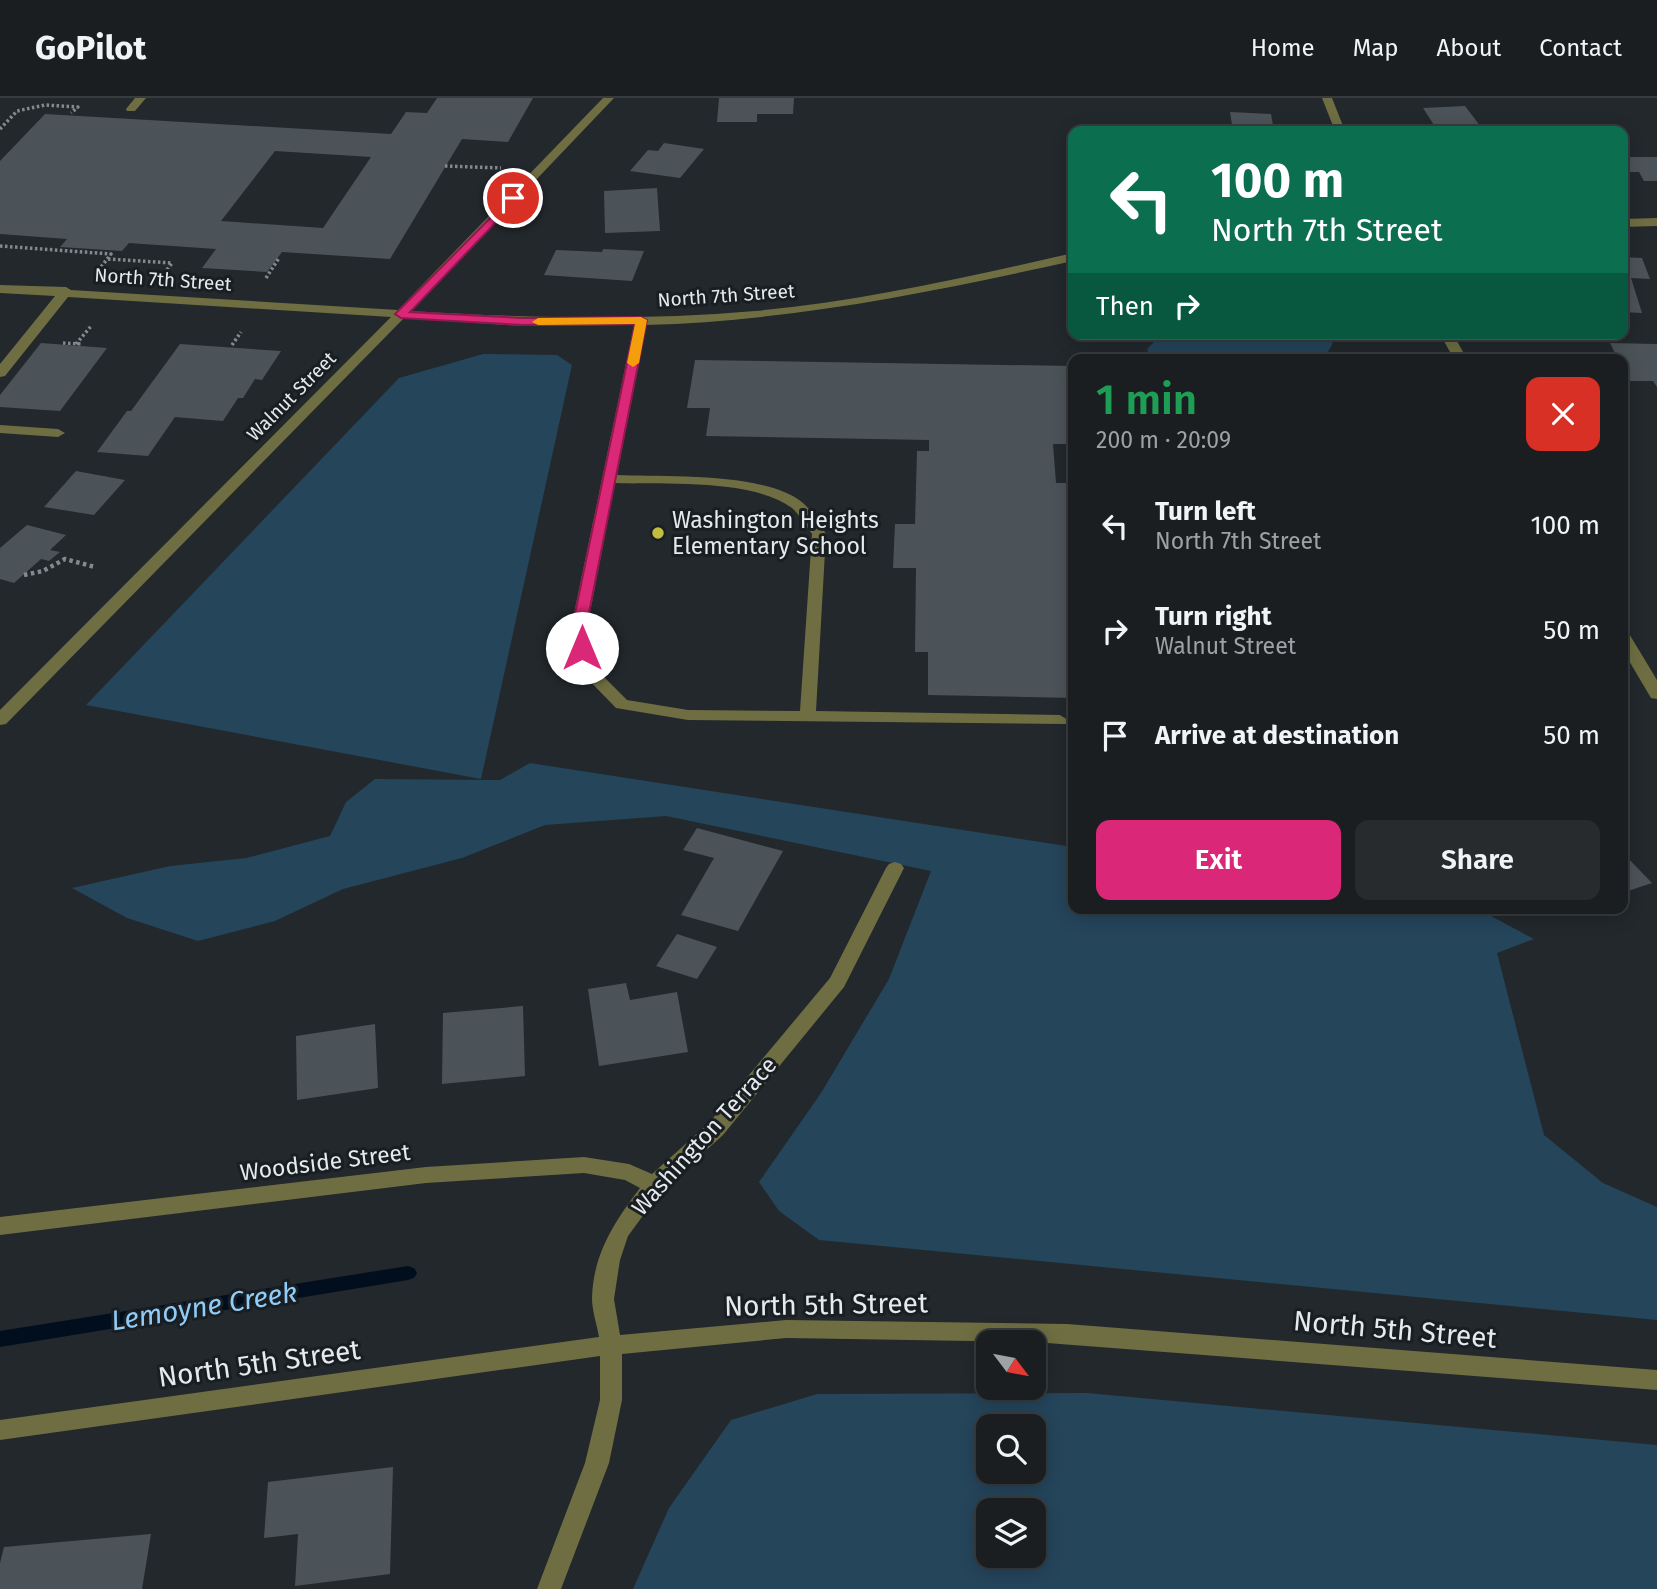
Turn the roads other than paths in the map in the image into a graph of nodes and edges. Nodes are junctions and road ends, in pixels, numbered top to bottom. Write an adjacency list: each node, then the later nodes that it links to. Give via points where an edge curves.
1 (141, 98): 4 (street)
2 (608, 98): 11 (street, Walnut Street)
3 (1327, 98): 5 (street)
4 (131, 109)
5 (1338, 126)
6 (1657, 222): 7 (street)
7 (1628, 223)
8 (1068, 258): 12 (street, North 7th Street, via 933,288 789,312)
9 (0, 289): 10 (street, North 7th Street)
10 (66, 291): 11 (street, North 7th Street); 13 (street)
11 (401, 314): 12 (street, North 7th Street, via 523,322); 20 (street, Walnut Street)
12 (641, 320): 16 (street)
13 (0, 373)
14 (0, 429): 15 (street)
15 (58, 433)
16 (611, 479): 19 (street, via 765,489 799,506 818,534); 19 (street, via 579,628 585,668 622,705 688,715)
17 (1628, 645): 18 (street)
18 (1657, 694)
19 (808, 716): 21 (street)
20 (0, 720)
21 (1060, 720)
22 (895, 868): 23 (street, Washington Terrace, via 837,982 716,1129)
23 (654, 1185): 24 (street, Woodside Street, via 629,1172 558,1166 426,1175); 25 (street, Washington Terrace, via 619,1232 610,1260 603,1299)
24 (0, 1226)
25 (611, 1345): 26 (street, North 5th Street, via 786,1329 1067,1334); 27 (street, North 5th Street); 28 (street, Washington Terrace, via 611,1400 597,1463)
26 (1657, 1380)
27 (0, 1430)
28 (549, 1589)

